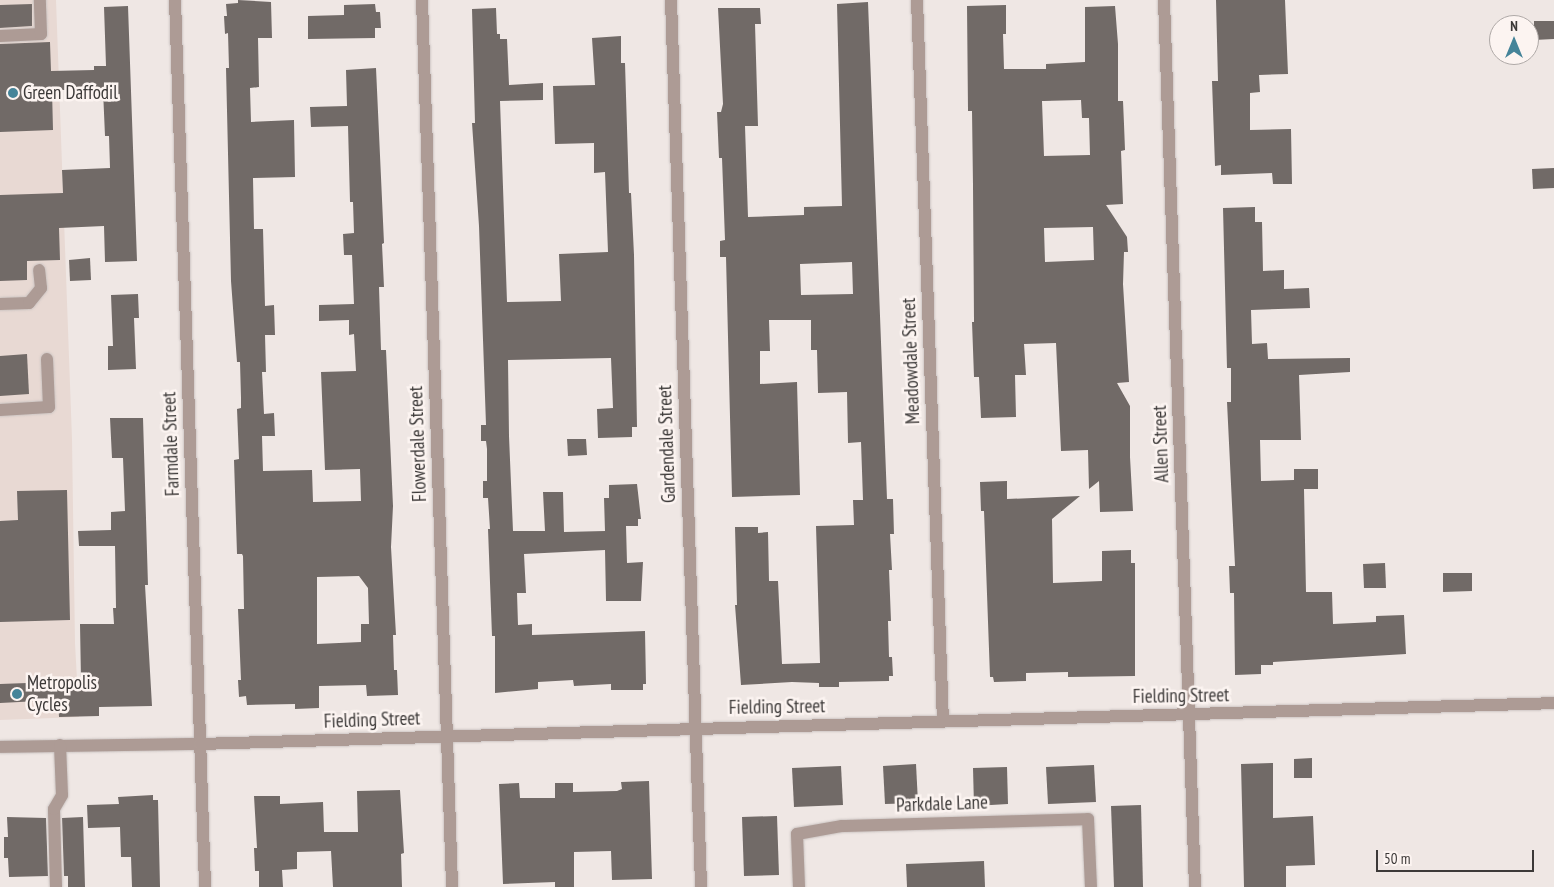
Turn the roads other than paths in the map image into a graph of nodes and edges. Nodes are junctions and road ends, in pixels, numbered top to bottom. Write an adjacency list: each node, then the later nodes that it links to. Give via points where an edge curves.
1 (40, 0): 7 (street, via 41,34)
2 (175, 0): 17 (street, Farmdale Street)
3 (422, 0): 16 (street, Flowerdale Street)
4 (672, 0): 15 (street, Gardendale Street)
5 (918, 0): 14 (street, Meadowdale Street)
6 (1164, 0): 13 (street, Allen Street)
7 (0, 36)
8 (39, 270): 9 (street, via 41,288 29,303)
9 (0, 304)
10 (47, 359): 11 (street, via 49,407)
11 (0, 410)
12 (1554, 703): 13 (street, Fielding Street)
13 (1189, 714): 14 (street, Fielding Street); 26 (street, Allen Street)
14 (943, 722): 15 (street, Fielding Street)
15 (694, 728): 16 (street, Fielding Street); 23 (street, Gardendale Street)
16 (447, 737): 17 (street, Fielding Street); 22 (street, Flowerdale Street)
17 (200, 744): 18 (street, Fielding Street); 21 (street, Farmdale Street)
18 (60, 745): 19 (street, Fielding Street); 20 (street, via 62,795 54,808)
19 (0, 747)
20 (56, 887)
21 (205, 887)
22 (452, 887)
23 (701, 887)
24 (799, 887): 25 (street, Parkdale Lane, via 797,834 842,826 1088,819)
25 (1091, 887)
26 (1195, 887)

